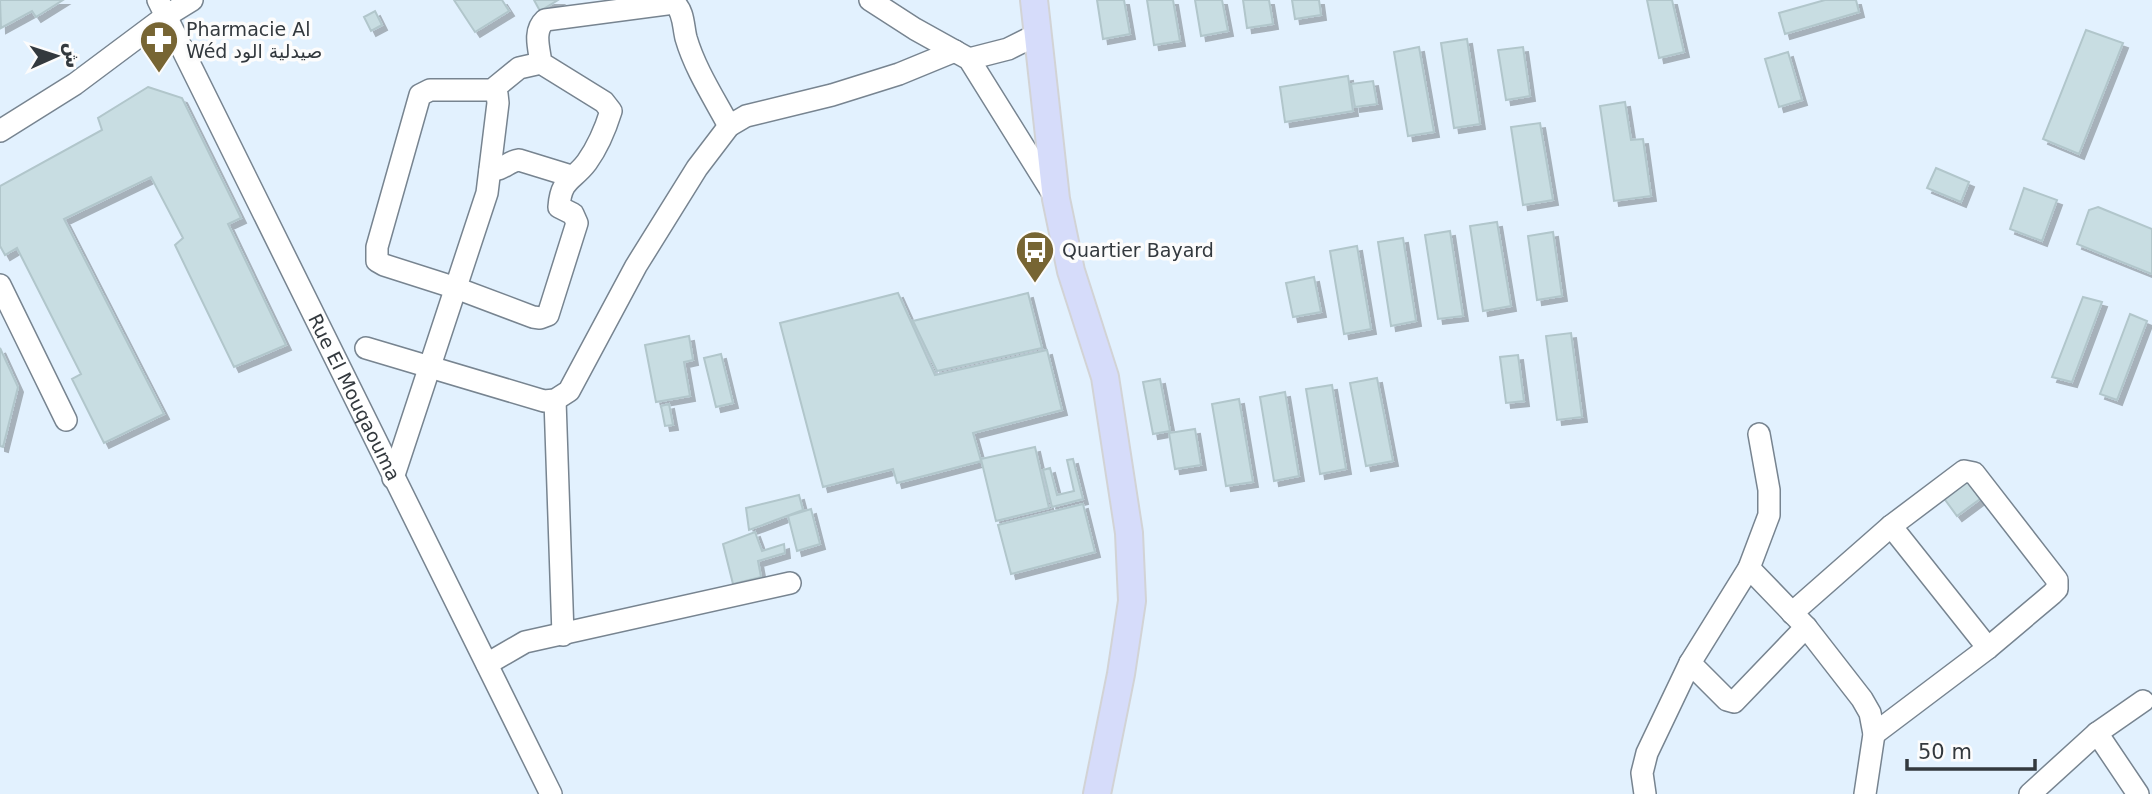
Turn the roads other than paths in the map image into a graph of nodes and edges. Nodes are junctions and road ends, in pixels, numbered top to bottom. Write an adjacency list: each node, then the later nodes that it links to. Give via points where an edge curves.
1 (192, 0): 4 (street)
2 (870, 0): 6 (street)
3 (1034, 0): 5 (main road)
4 (162, 8): 10 (street, via 75,84); 21 (street, Rue El Mouqaouma)
5 (1038, 34): 6 (street, via 1008,49); 13 (main road)
6 (962, 55): 9 (street, via 746,116); 13 (street)
7 (541, 63): 8 (street, via 519,68); 9 (street, via 537,36 545,20 674,3 680,8 696,64); 12 (street, via 611,111 589,159)
8 (492, 90): 11 (street, via 498,103); 15 (street, via 430,90 420,95 376,254 384,265)
9 (729, 127): 18 (street, via 697,168 636,266 569,391)
10 (0, 131)
11 (490, 170): 12 (street, via 504,169 519,160); 15 (street)
12 (571, 176): 15 (street, via 559,207 573,214 577,223 548,314 533,317)
13 (1056, 200): 34 (main road, via 1072,271 1105,377 1129,533 1132,601)
14 (0, 285): 19 (street)
15 (456, 288): 17 (street)
16 (366, 348): 17 (street)
17 (430, 367): 18 (street, via 544,401); 21 (street)
18 (555, 400): 26 (street)
19 (66, 419)
20 (1759, 433): 23 (street, via 1770,502)
21 (393, 478): 29 (street, Rue El Mouqaouma)
22 (1891, 526): 25 (street); 27 (street); 27 (street, via 1958,474 1974,473 2058,584)
23 (1749, 568): 25 (street); 28 (street)
24 (790, 583): 26 (street)
25 (1799, 620): 28 (street, via 1734,702); 32 (street, via 1862,699)
26 (564, 635): 29 (street, via 525,642)
27 (1988, 648): 32 (street)
28 (1690, 663): 35 (street, via 1647,753 1642,773)
29 (486, 664): 33 (street, Rue El Mouqaouma)
30 (2143, 701): 31 (street)
31 (2097, 733): 37 (street); 38 (street)
32 (1874, 734): 36 (street)
33 (551, 794)
34 (1097, 794)
35 (1644, 794)
36 (1865, 794)
37 (2030, 794)
38 (2138, 794)

